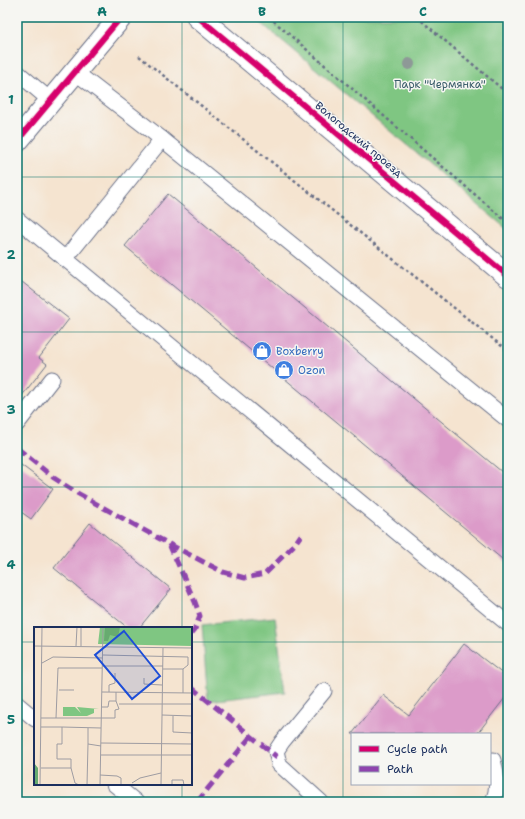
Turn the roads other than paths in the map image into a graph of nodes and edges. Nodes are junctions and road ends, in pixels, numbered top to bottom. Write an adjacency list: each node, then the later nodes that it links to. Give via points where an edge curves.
1 (121, 17): 4 (street)
2 (198, 17): 10 (street, Вологодский проезд)
3 (17, 72): 5 (lane)
4 (75, 72): 5 (street); 6 (lane)
5 (52, 101): 7 (street)
6 (162, 139): 9 (lane); 12 (lane)
7 (17, 141)
8 (17, 220): 9 (lane)
9 (65, 259): 14 (lane)
10 (508, 276)
11 (52, 379): 13 (lane)
12 (508, 420)
13 (17, 424)
14 (508, 624)
15 (324, 691): 21 (lane, via 276,751 279,764)
16 (17, 704): 17 (lane)
17 (34, 718)
18 (493, 760): 22 (lane, via 497,793)
19 (115, 785): 20 (lane)
20 (136, 802)
21 (321, 802)
22 (493, 802)

